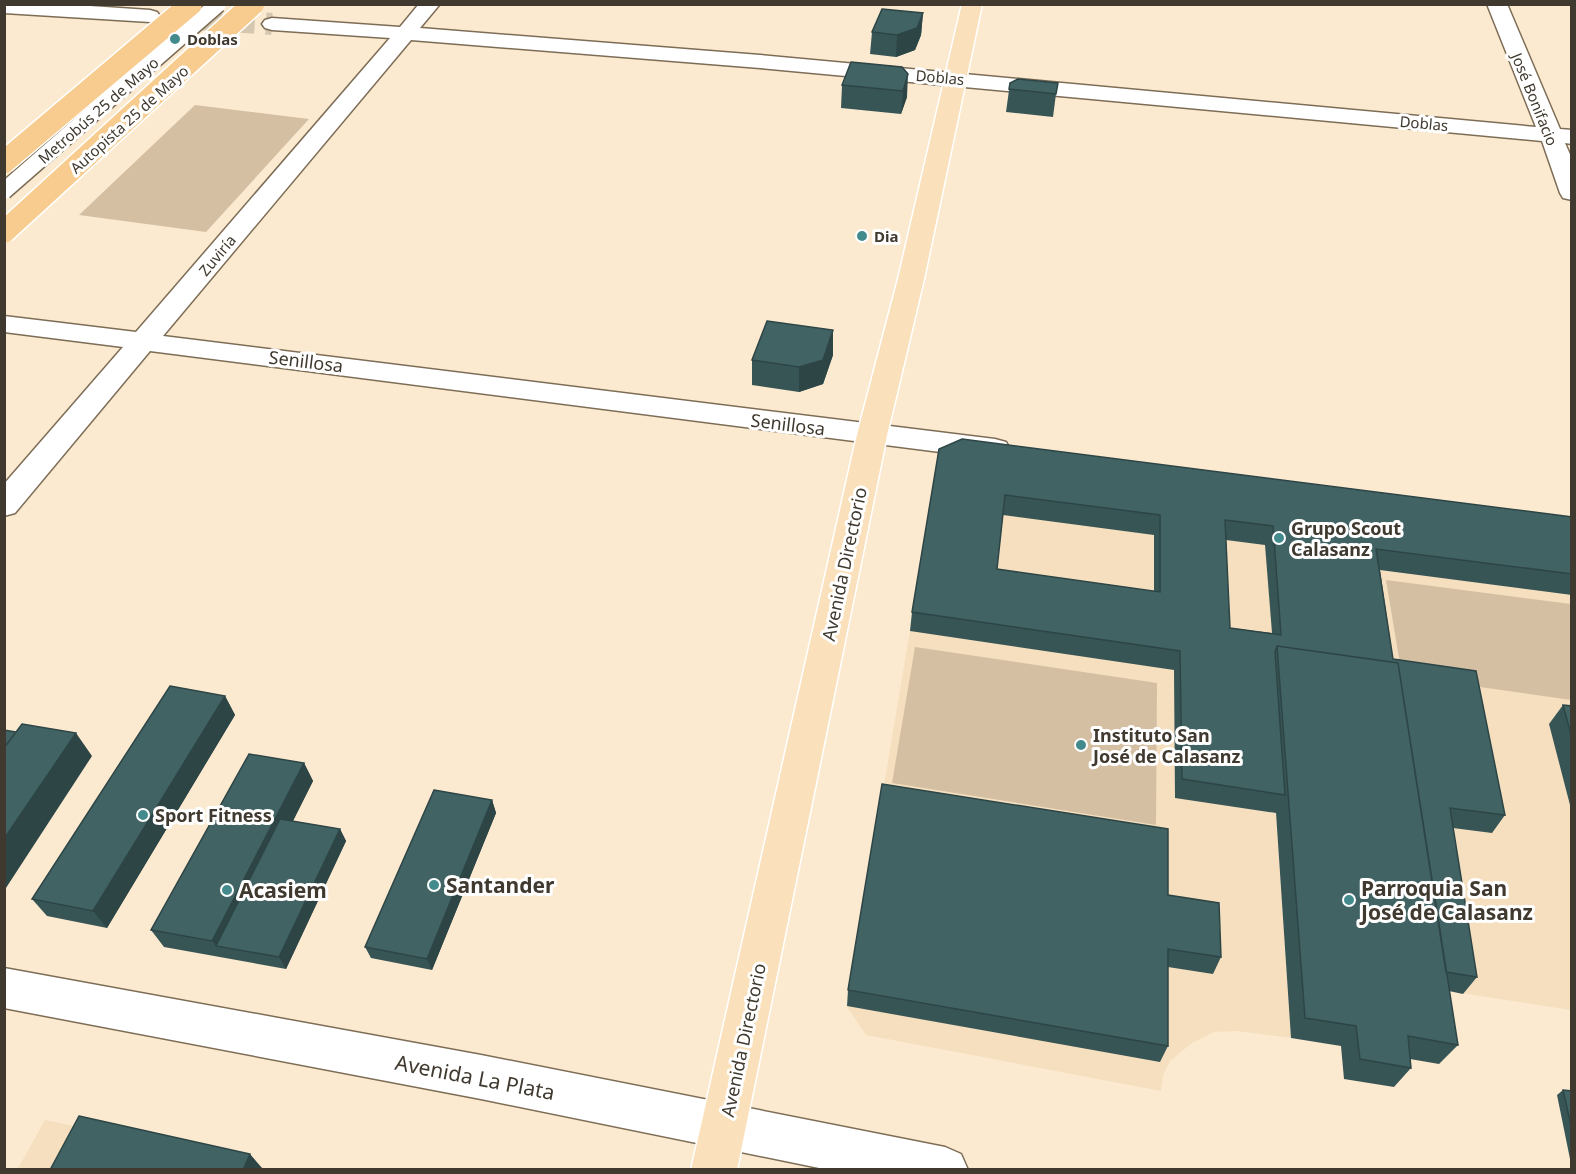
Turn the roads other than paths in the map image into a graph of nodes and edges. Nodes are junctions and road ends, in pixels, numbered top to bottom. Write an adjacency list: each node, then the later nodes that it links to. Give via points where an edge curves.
1 (191, 4): 13 (highway, bridge)
2 (218, 4): 14 (lane, Metrobús 25 de Mayo, bridge)
3 (253, 4): 16 (highway, Autopista 25 de Mayo, bridge)
4 (430, 4): 10 (street, Zuviría)
5 (972, 4): 11 (main road, Avenida Directorio)
6 (1497, 4): 12 (street, José Bonifacio)
7 (4, 7): 8 (street)
8 (150, 16)
9 (272, 24): 10 (street, Doblas)
10 (407, 32): 11 (street, Doblas); 18 (street, Zuviría)
11 (956, 78): 12 (street, Doblas); 19 (main road, Avenida Directorio)
12 (1561, 136): 15 (street, José Bonifacio)
13 (4, 162)
14 (4, 191)
15 (1572, 194)
16 (4, 232)
17 (4, 324): 18 (street, Senillosa)
18 (145, 340): 19 (street, Senillosa); 21 (street, Zuviría)
19 (872, 435): 20 (street, Senillosa); 23 (main road, Avenida Directorio)
20 (1026, 453)
21 (4, 506)
22 (4, 988): 23 (street, Avenida La Plata)
23 (724, 1126): 24 (main road, Avenida Directorio); 25 (street, Avenida La Plata)
24 (714, 1170)
25 (945, 1170)

